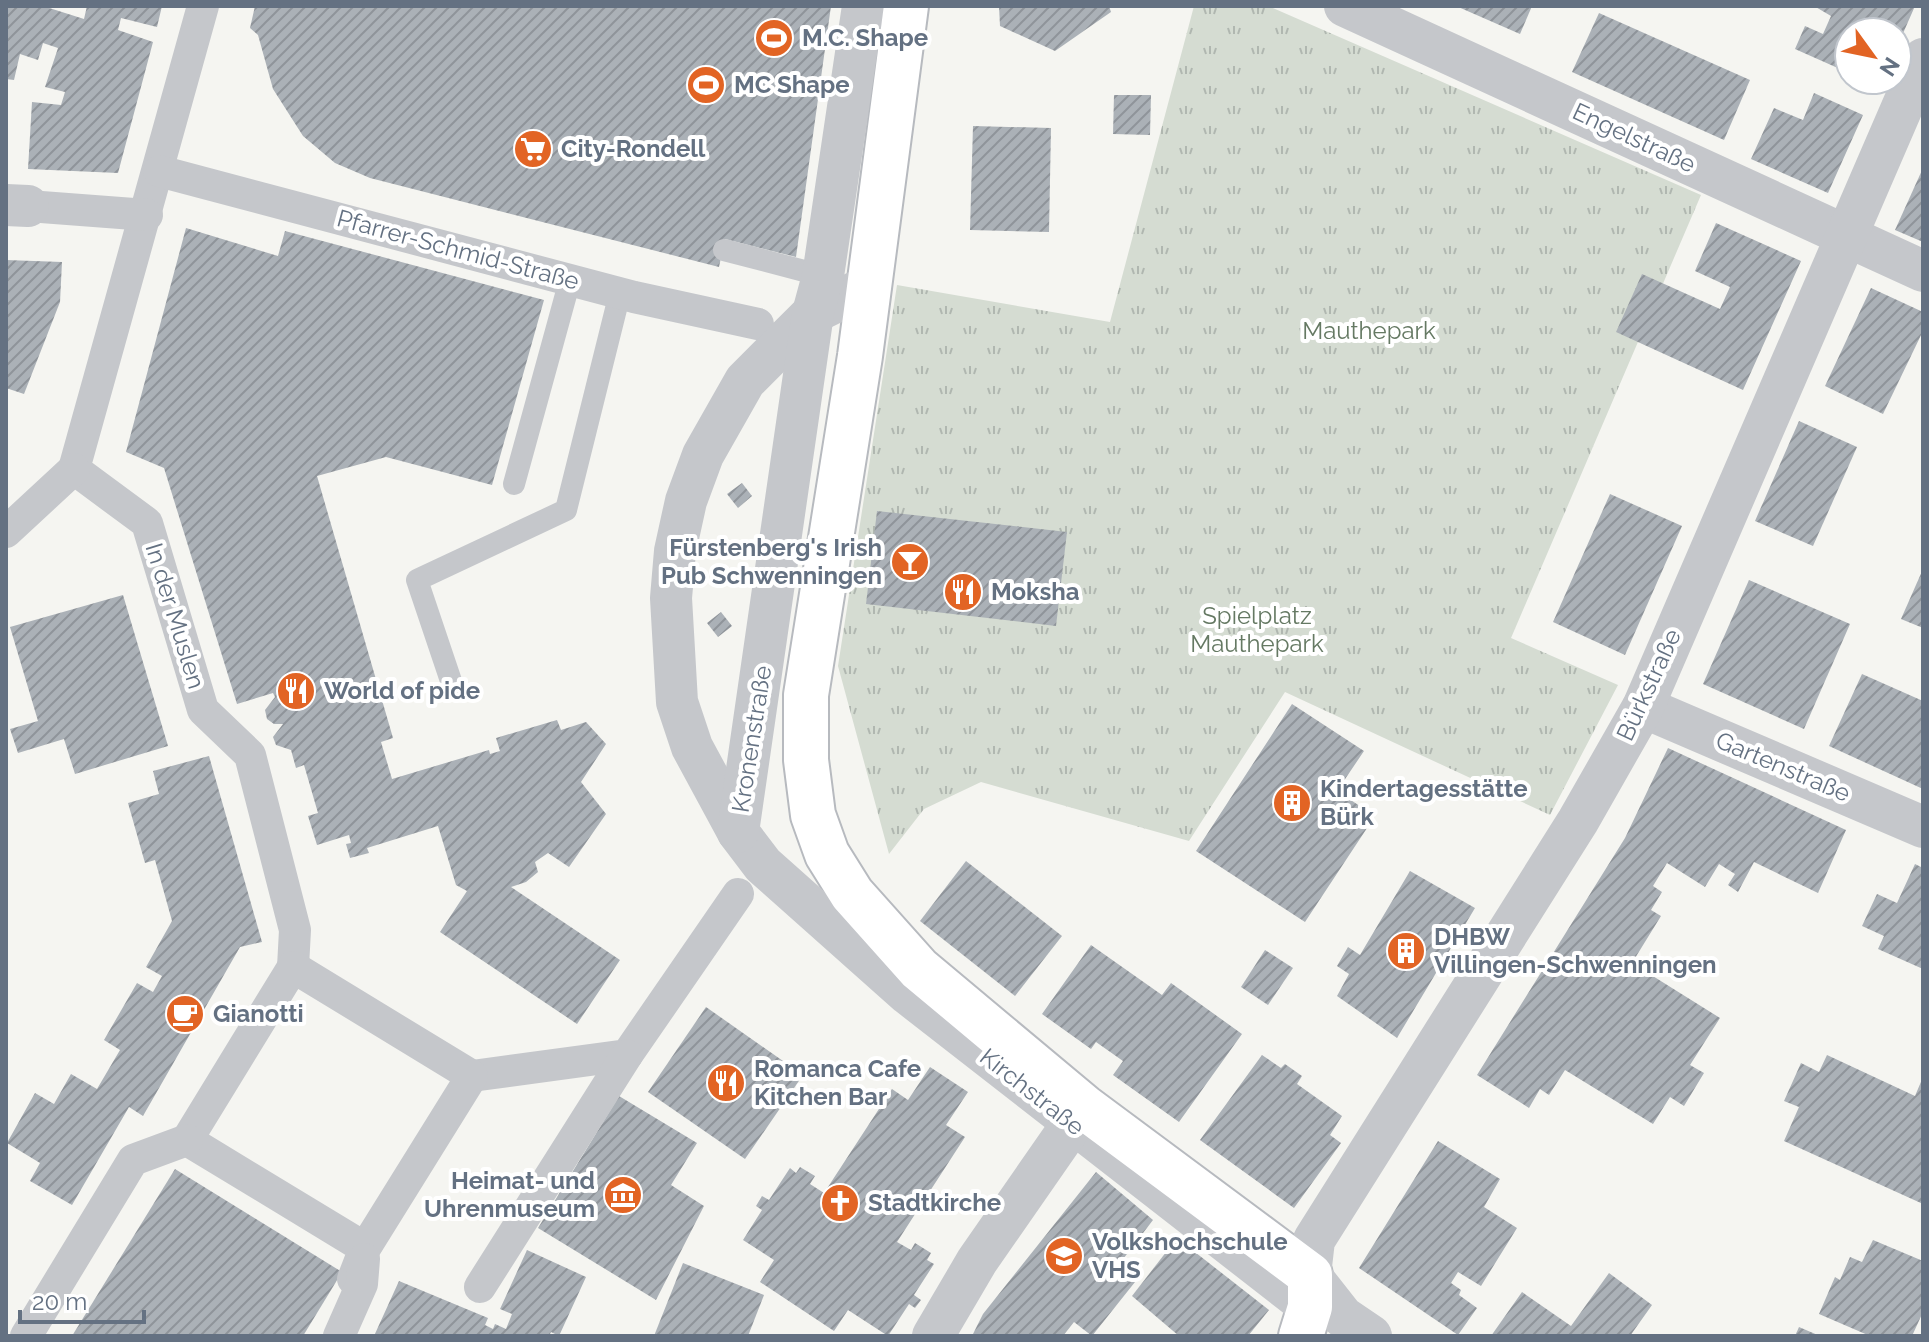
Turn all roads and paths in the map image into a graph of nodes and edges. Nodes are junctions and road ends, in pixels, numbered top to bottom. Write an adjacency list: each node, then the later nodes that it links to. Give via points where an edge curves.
1 (203, 6): 7 (street)
2 (863, 6): 16 (street, Kronenstraße)
3 (906, 6): 14 (main road, Kronenstraße)
4 (1345, 6): 5 (street, Engelstraße)
5 (1405, 18): 10 (street, Engelstraße)
6 (1923, 59): 10 (street, Bürkstraße)
7 (159, 171): 9 (street); 13 (street, Pfarrer-Schmid-Straße)
8 (17, 206): 9 (street)
9 (147, 215): 18 (street)
10 (1845, 235): 12 (street, Engelstraße); 22 (street, Bürkstraße)
11 (724, 250): 16 (lane)
12 (1923, 271)
13 (570, 280): 15 (street, Pfarrer-Schmid-Straße); 19 (lane)
14 (868, 286): 16 (street, Kronenstraße); 25 (main road, Kronenstraße, via 806,695 813,815)
15 (620, 293): 17 (street, Pfarrer-Schmid-Straße); 21 (lane, via 566,510 417,580)
16 (818, 294): 24 (street, Kronenstraße); 24 (street, Kronenstraße, via 730,402 690,490 675,551 671,598 677,702 692,747)
17 (758, 324)
18 (74, 469): 20 (street); 27 (street, In der Muslen, via 147,523 203,710 250,755 295,930)
19 (514, 484)
20 (6, 532)
21 (452, 684)
22 (1643, 707): 23 (street, Gartenstraße); 36 (street, Bürkstraße, via 1570,834 1314,1240)
23 (1923, 827)
24 (738, 832): 26 (street, Kirchstraße)
25 (827, 854): 28 (main road, Kirchstraße, via 852,894)
26 (750, 879): 28 (street, Kirchstraße); 29 (street); 31 (street, Kirchstraße)
27 (293, 967): 30 (street); 32 (street, In der Muslen)
28 (919, 969): 31 (main road, Kirchstraße)
29 (627, 1055): 30 (street); 35 (street)
30 (472, 1076): 33 (street)
31 (1078, 1115): 36 (main road, Kirchstraße); 39 (street, via 977,1261)
32 (187, 1140): 33 (street); 37 (street, via 133,1160)
33 (365, 1248): 34 (street); 38 (street, via 362,1284)
34 (353, 1279)
35 (480, 1287)
36 (1307, 1306): 40 (street, via 1343,1317)
37 (26, 1336)
38 (339, 1336)
39 (933, 1336)
40 (1371, 1336)

